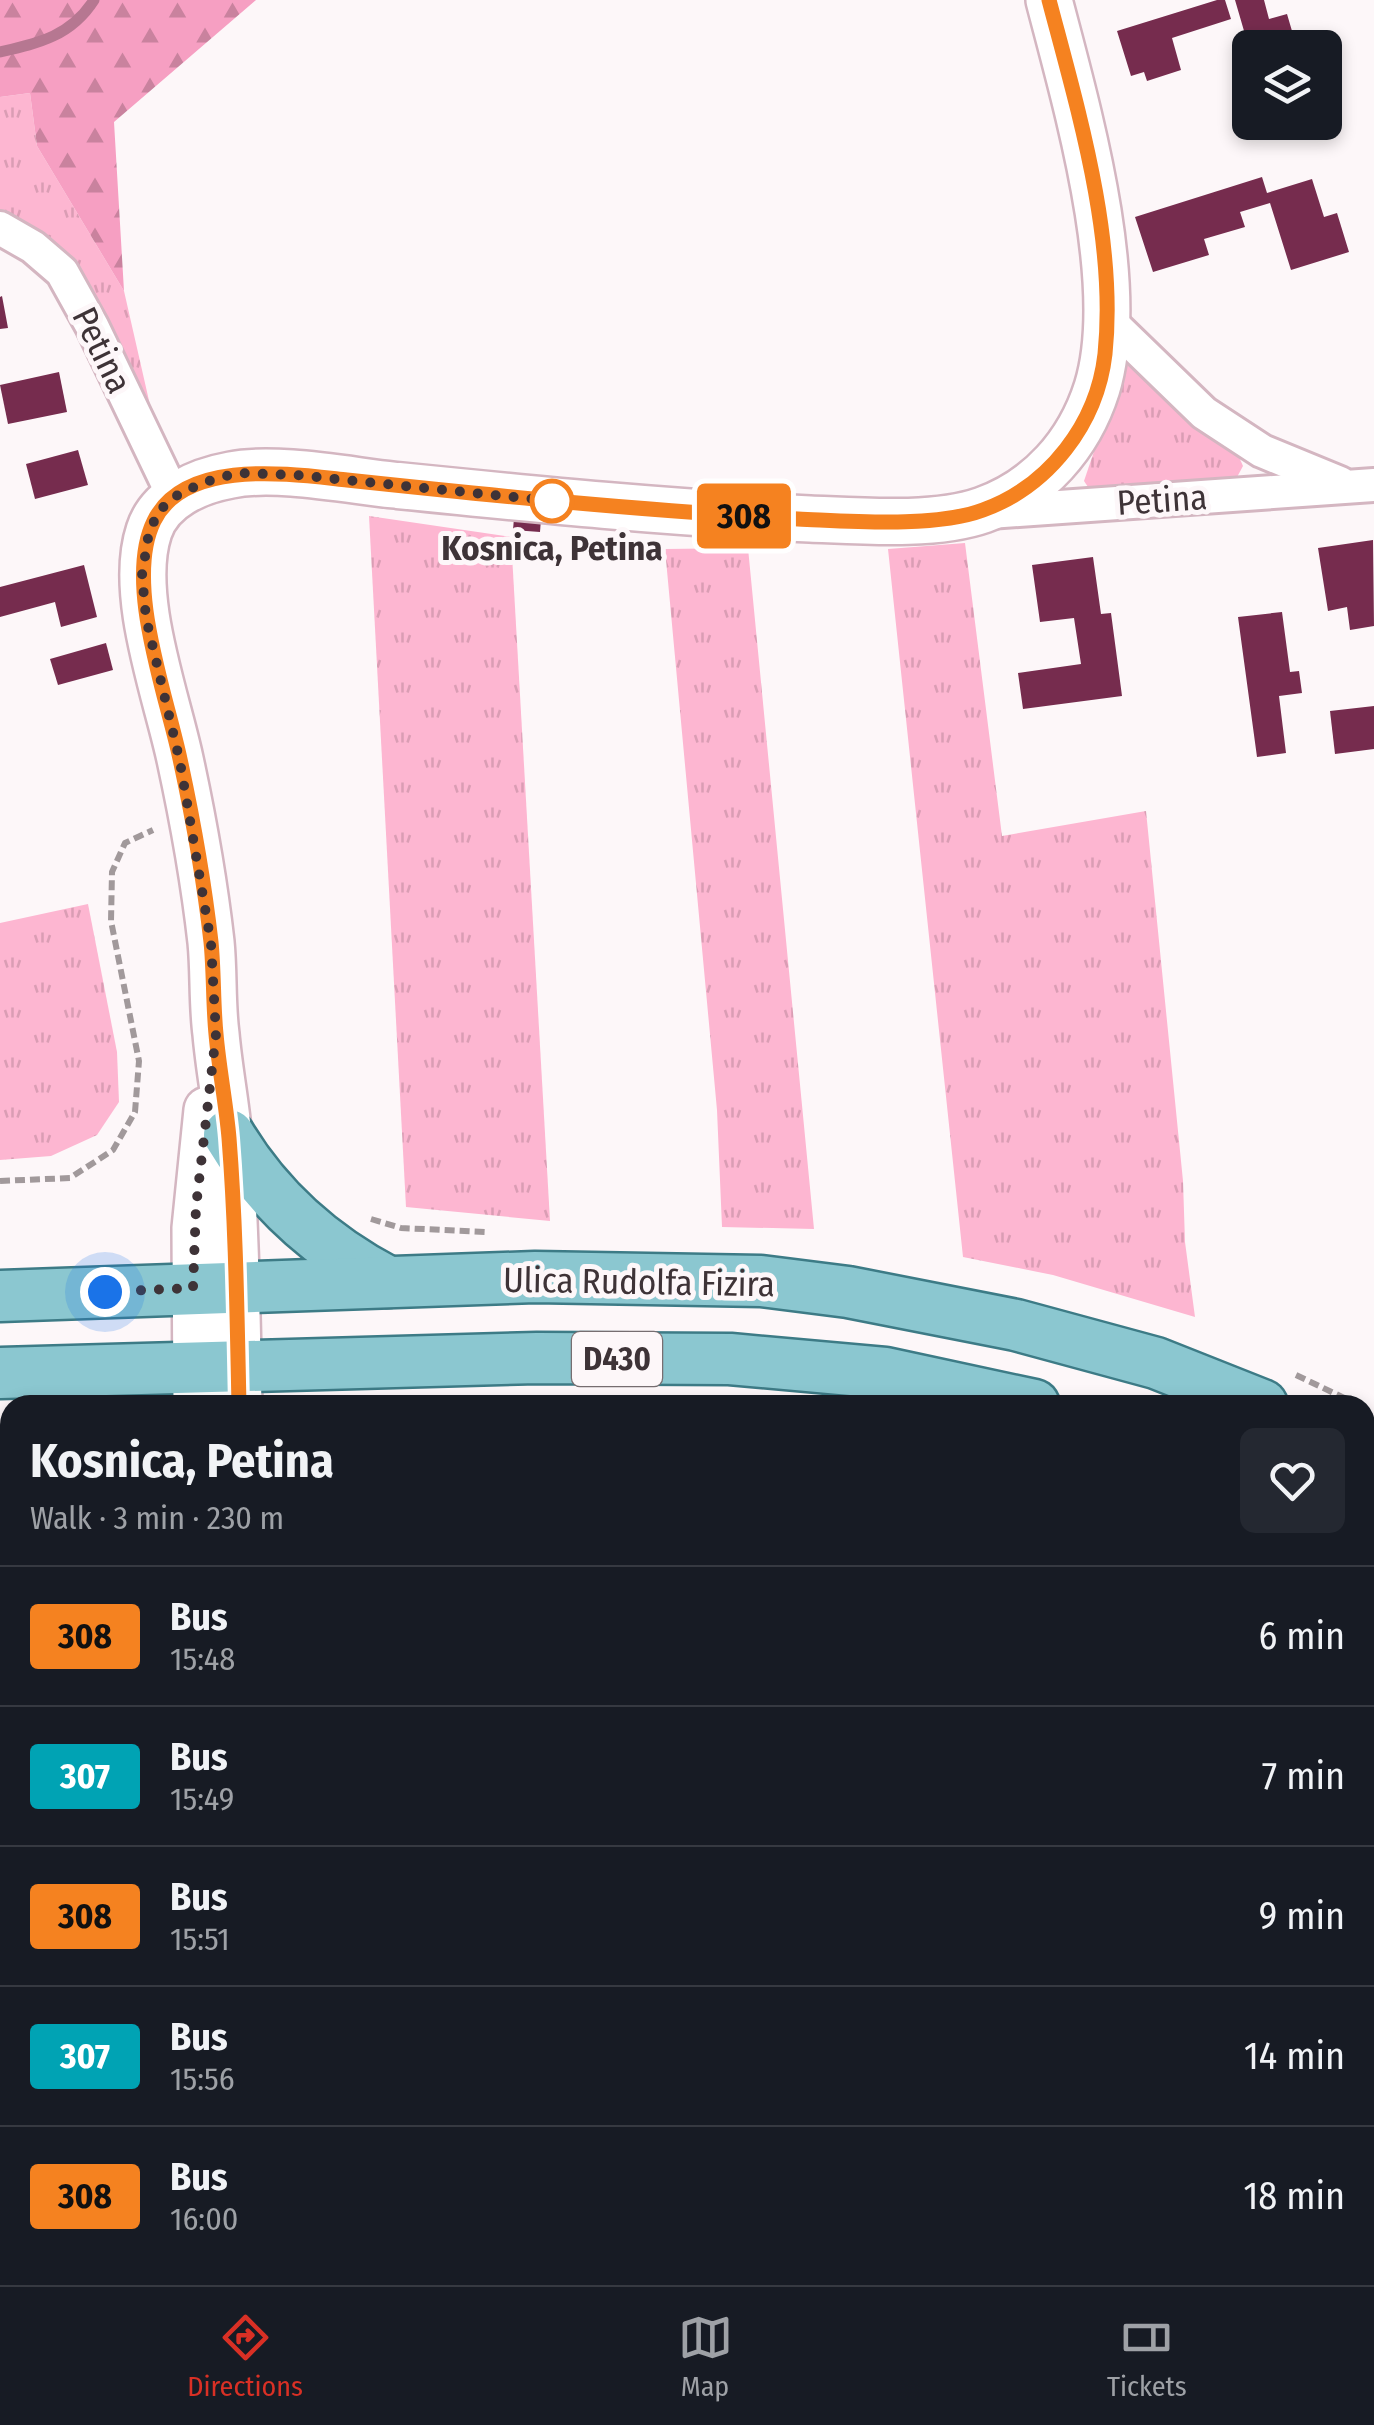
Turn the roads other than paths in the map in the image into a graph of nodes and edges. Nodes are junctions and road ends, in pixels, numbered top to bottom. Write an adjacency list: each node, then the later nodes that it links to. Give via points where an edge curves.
1 (1049, 0): 3 (street, Petina, via 1098,215)
2 (0, 228): 5 (street, Petina, via 62,272)
3 (1106, 318): 4 (street, Petina, via 1204,413 1262,451); 6 (street, Petina, via 1100,374 1078,432 1034,485)
4 (1362, 486): 6 (street, Petina)
5 (174, 497): 6 (street, Petina, via 237,473 756,517 908,520); 7 (street, via 149,532 142,575 191,814 211,943)
6 (975, 513)
7 (216, 1034): 8 (street); 10 (street, via 196,1207)
8 (229, 1135): 9 (main road, via 269,1194 323,1243); 10 (street)
9 (388, 1282): 10 (main road, Ulica Rudolfa Fizira / D430); 16 (main road, Ulica Rudolfa Fizira / D430, via 742,1281 848,1292 1016,1325 1156,1363)
10 (215, 1288): 11 (main road, Ulica Rudolfa Fizira / D430); 13 (street)
11 (0, 1296)
12 (16, 1373): 13 (main road, D430); 14 (main road)
13 (217, 1386): 15 (main road, D430, via 537,1358 730,1360 884,1373)
14 (68, 1395)
15 (987, 1395)
16 (1237, 1395)

